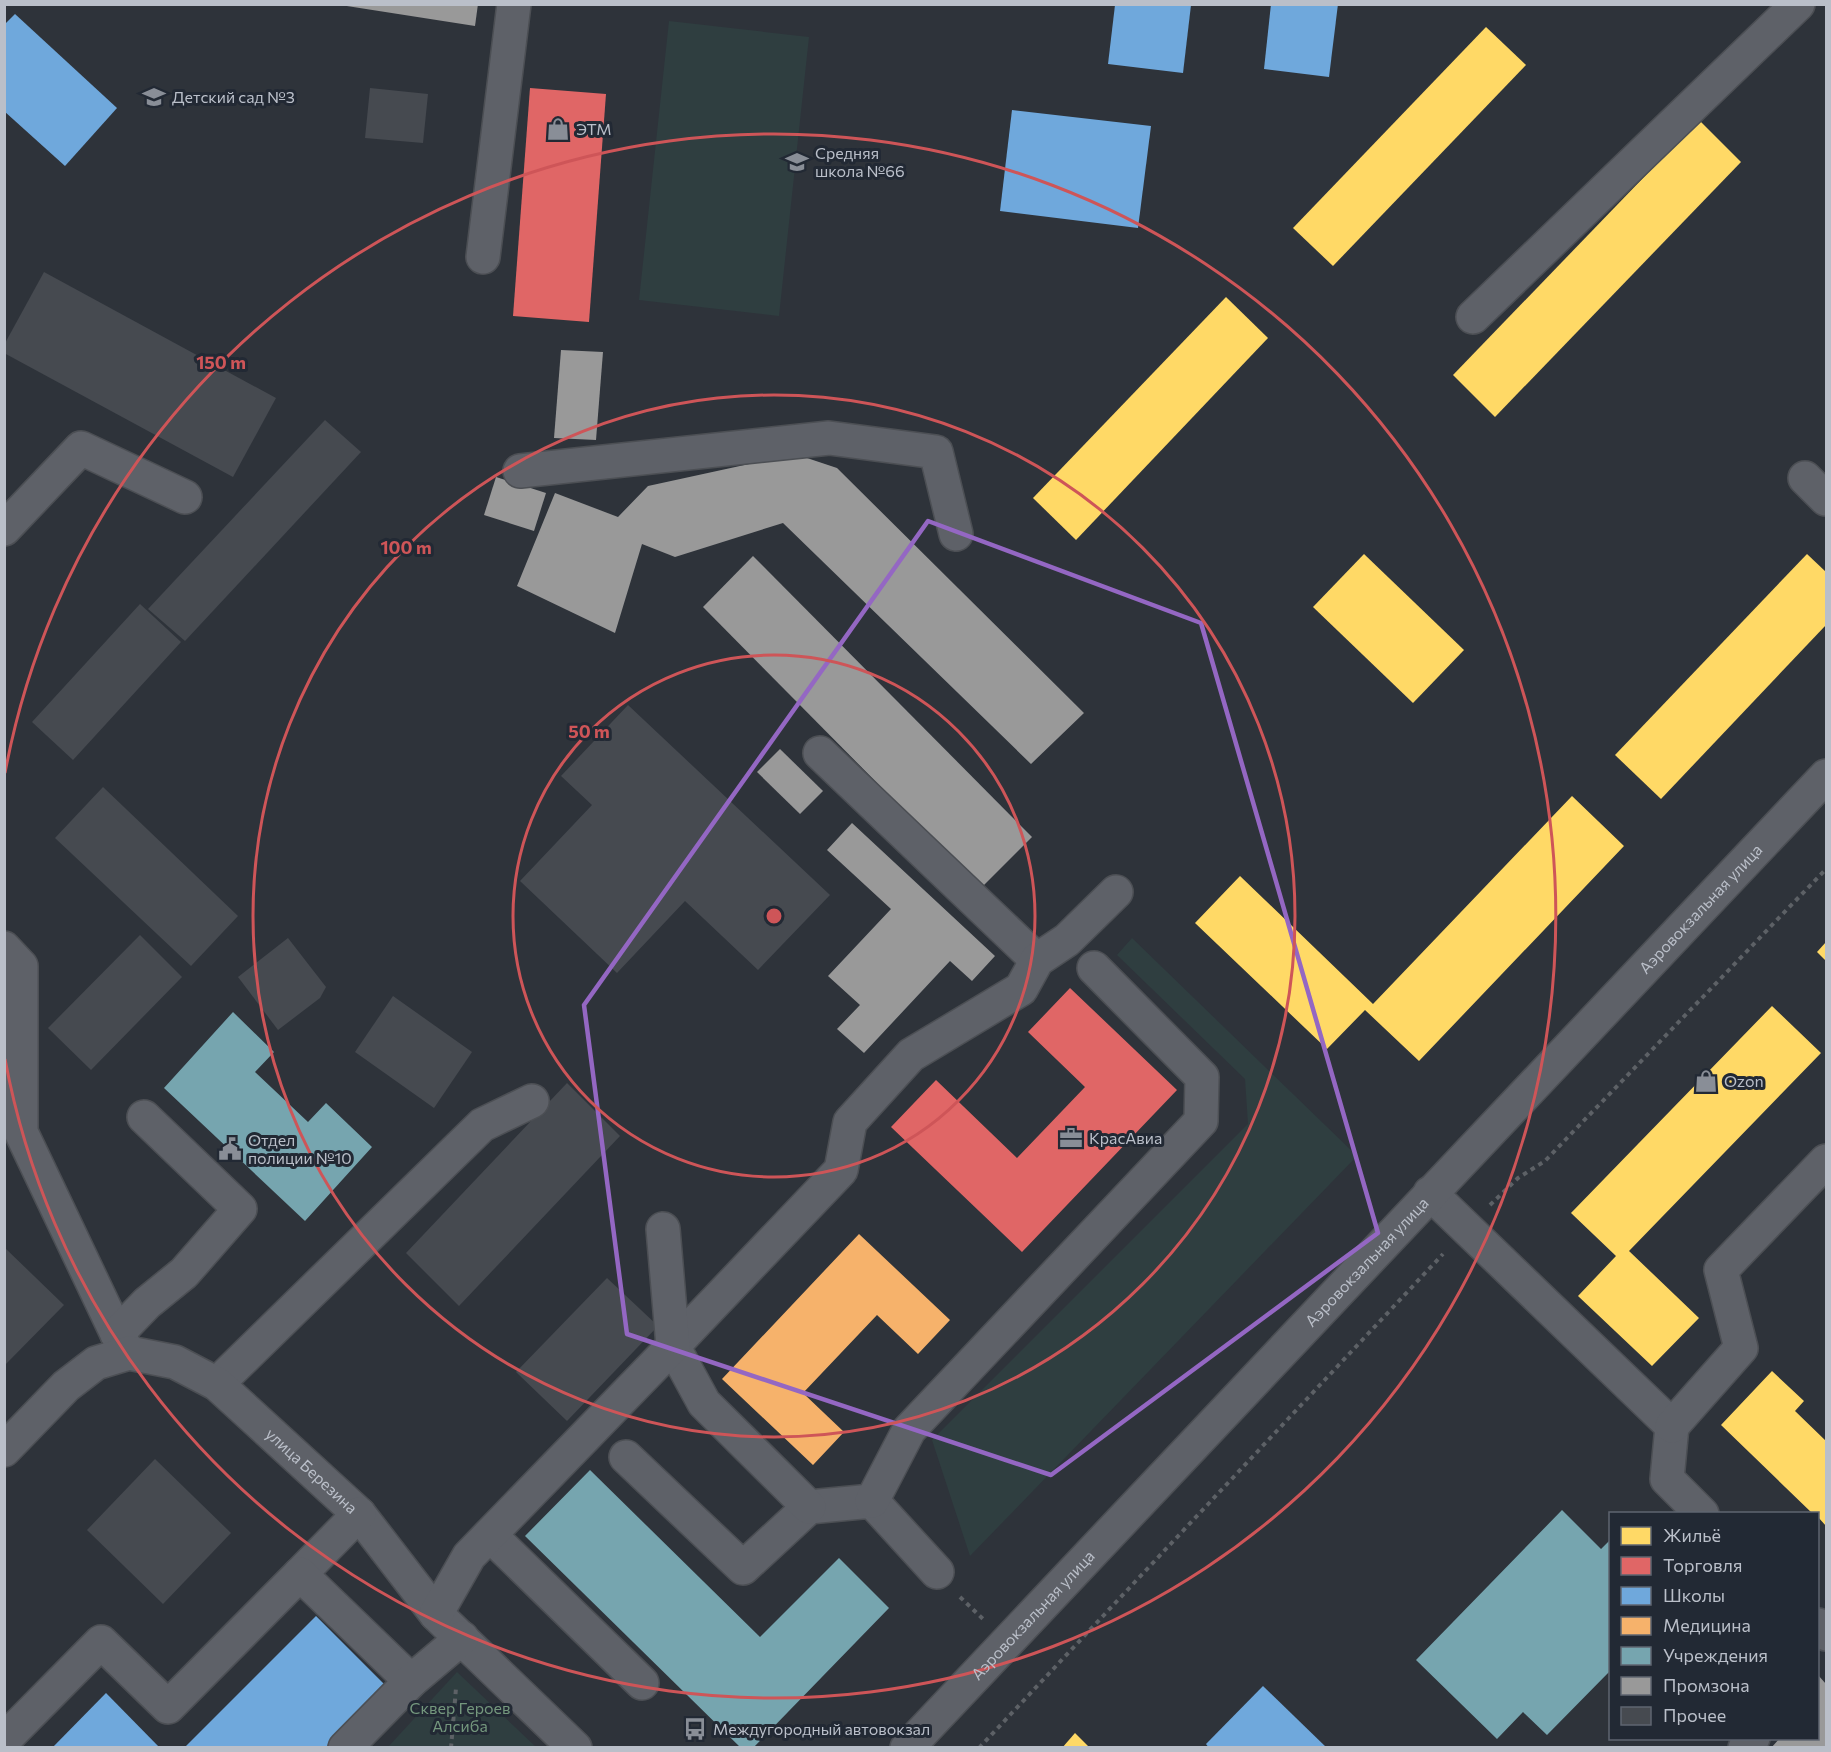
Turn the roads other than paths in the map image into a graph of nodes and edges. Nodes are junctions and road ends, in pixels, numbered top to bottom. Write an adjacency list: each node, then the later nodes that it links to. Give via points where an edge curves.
1 (514, 4): 3 (street)
2 (1798, 4): 4 (street)
3 (483, 258)
4 (1473, 317)
5 (520, 471): 8 (street, via 829,438 936,452)
6 (185, 497): 7 (street, via 81,448)
7 (4, 529)
8 (956, 534)
9 (820, 753): 13 (street)
10 (1827, 776): 18 (street, Аэровокзальная улица)
11 (1116, 892): 13 (street, via 1067,940)
12 (4, 948): 20 (street, via 21,966 21,1132)
13 (1037, 960): 21 (street, via 1021,989 911,1055 850,1122 841,1170)
14 (1094, 968): 26 (street, via 1202,1077 1201,1121 909,1430)
15 (532, 1101): 22 (street, via 482,1125)
16 (144, 1118): 20 (street, via 240,1209 184,1273 147,1303)
17 (1827, 1161): 23 (street, via 1721,1270 1741,1348)
18 (1430, 1193): 23 (street); 40 (street, Аэровокзальная улица)
19 (663, 1229): 21 (street)
20 (123, 1344): 22 (street, улица Березина, via 175,1362); 24 (street, улица Березина, via 66,1386)
21 (673, 1346): 27 (street, via 704,1403); 30 (street)
22 (217, 1384): 29 (street, улица Березина)
23 (1672, 1426): 28 (street, via 1667,1479)
24 (4, 1450)
25 (626, 1457): 27 (street, via 743,1568)
26 (872, 1502): 27 (street); 31 (street)
27 (809, 1507)
28 (1700, 1512)
29 (359, 1514): 32 (street); 33 (street, улица Березина)
30 (490, 1535): 33 (street, via 469,1556); 36 (street)
31 (937, 1572)
32 (300, 1574): 35 (street); 37 (street, via 168,1707 101,1642)
33 (436, 1614): 34 (street, улица Березина)
34 (462, 1638): 35 (street); 39 (street, улица Березина)
35 (411, 1681): 38 (street)
36 (642, 1683)
37 (4, 1740)
38 (345, 1748)
39 (575, 1748)
40 (907, 1748)

